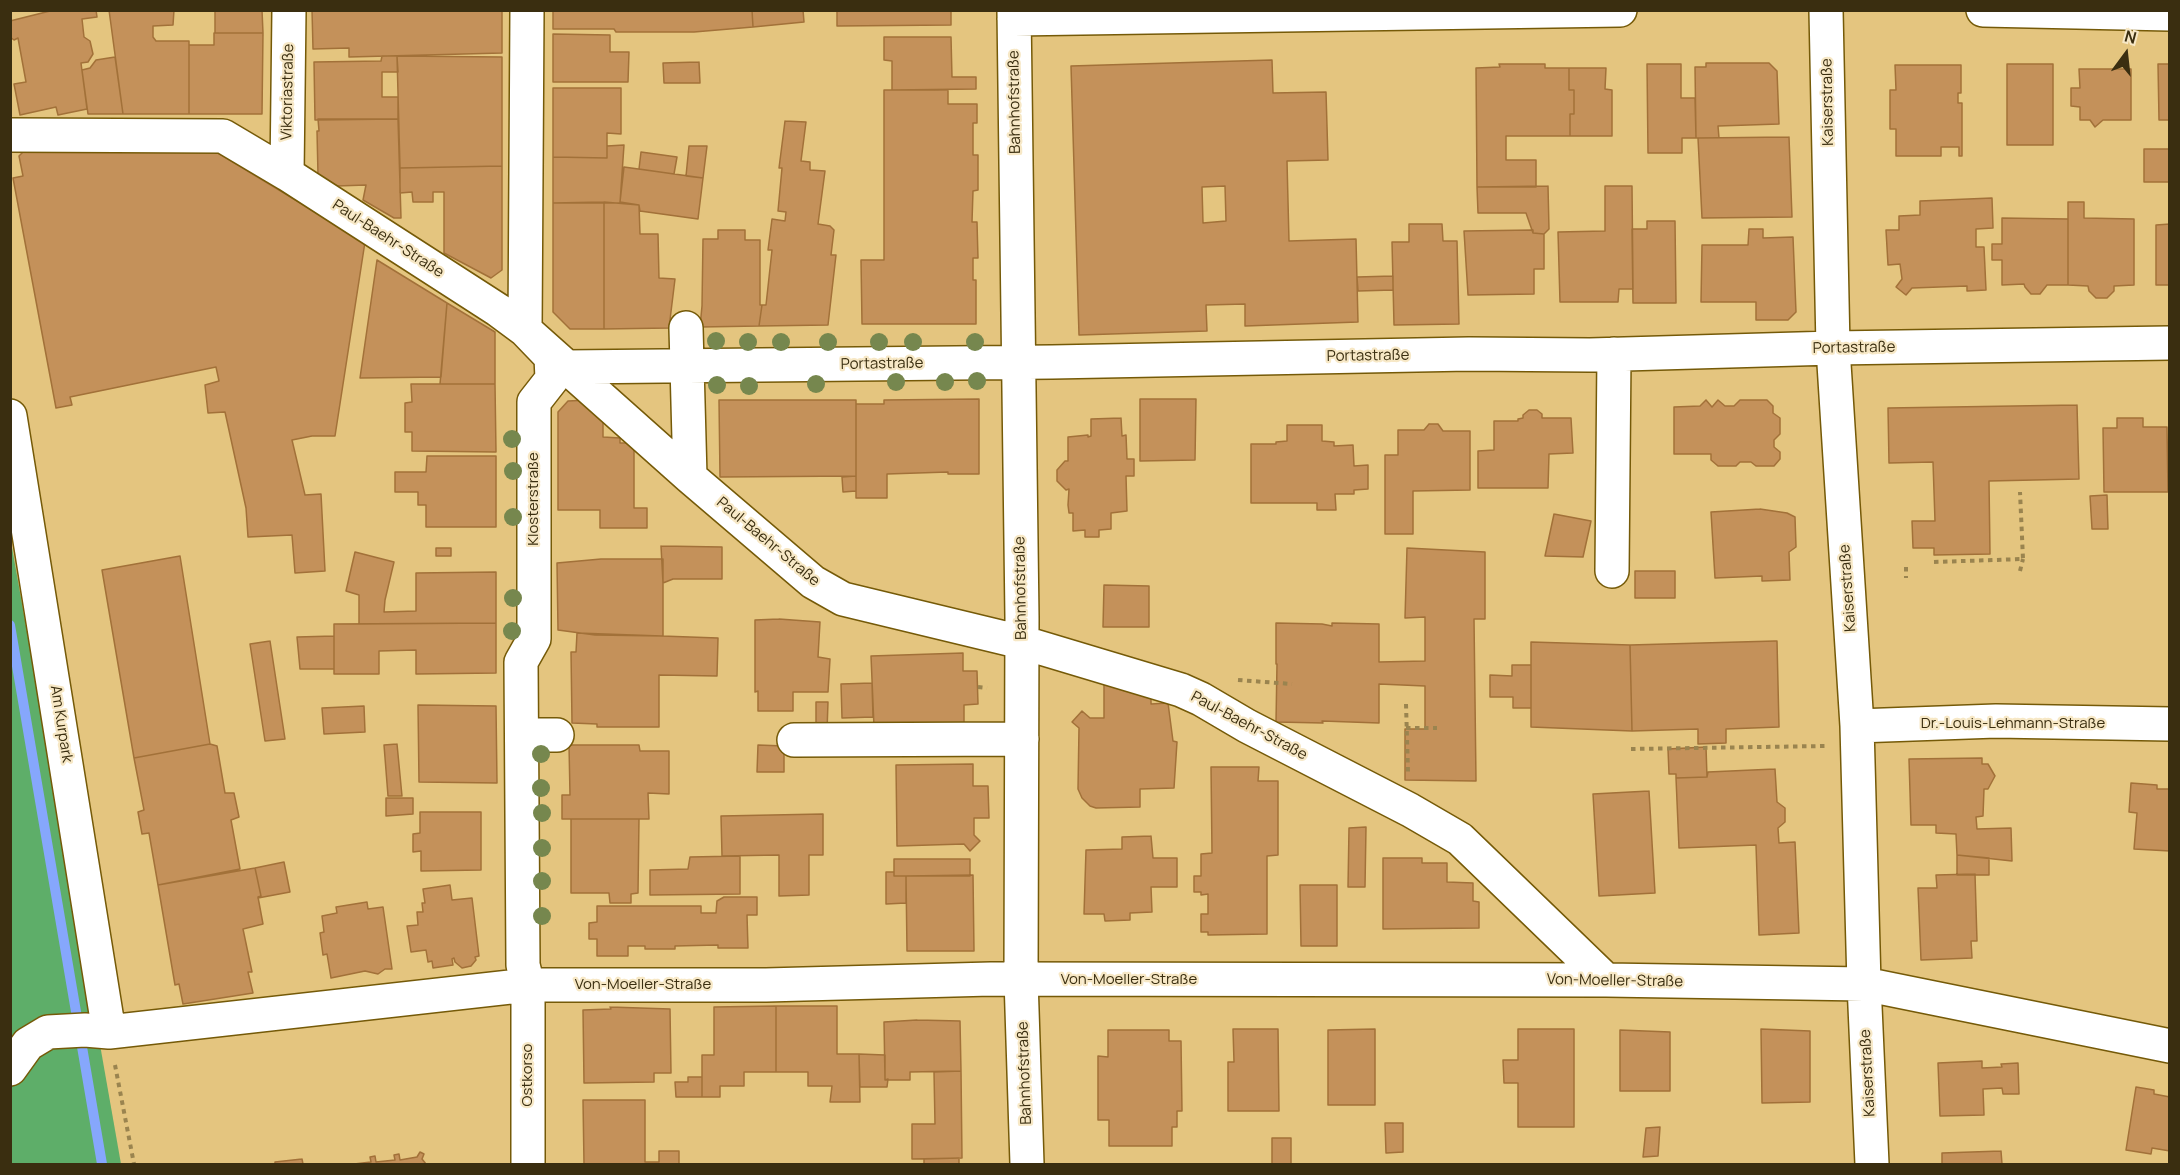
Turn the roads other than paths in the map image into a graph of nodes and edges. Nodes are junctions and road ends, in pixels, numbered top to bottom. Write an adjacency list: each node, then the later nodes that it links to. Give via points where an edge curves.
1 (1620, 10): 4 (street)
2 (1826, 10): 14 (street, Kaiserstraße)
3 (1983, 10): 5 (street)
4 (1499, 11): 6 (street)
5 (2169, 14)
6 (1014, 15): 16 (street, Bahnhofstraße)
7 (297, 19): 10 (street, Viktoriastraße)
8 (519, 20): 12 (street)
9 (10, 135): 10 (street, Paul-Baehr-Straße, via 223,136)
10 (287, 174): 12 (street, Paul-Baehr-Straße)
11 (686, 328): 17 (street)
12 (525, 330): 18 (street, Paul-Baehr-Straße); 24 (street, Klosterstraße, via 551,357 552,379 534,402 534,639 521,662)
13 (2169, 343): 14 (street, Portastraße)
14 (1833, 348): 15 (street, Portastraße); 26 (street, Kaiserstraße)
15 (1614, 354): 16 (street, Portastraße); 21 (street)
16 (1018, 362): 17 (street, Portastraße); 22 (street, Bahnhofstraße)
17 (686, 366): 18 (street, Portastraße); 20 (street)
18 (567, 367): 20 (street, Paul-Baehr-Straße)
19 (10, 416): 33 (street, Am Kurpark)
20 (690, 477): 22 (street, Paul-Baehr-Straße, via 813,582 843,599)
21 (1612, 572)
22 (1021, 642): 27 (street, Bahnhofstraße); 30 (street, Paul-Baehr-Straße, via 1181,690 1410,810 1460,839)
23 (2169, 724): 26 (street, Dr.-Louis-Lehmann-Straße, via 1996,722)
24 (522, 735): 25 (street); 32 (street, Klosterstraße, via 523,965)
25 (557, 735)
26 (1858, 736): 31 (street, Kaiserstraße)
27 (1022, 739): 28 (street); 29 (street, Bahnhofstraße)
28 (794, 740)
29 (1022, 979): 30 (street, Von-Moeller-Straße); 32 (street, Von-Moeller-Straße); 37 (street, Bahnhofstraße)
30 (1606, 980): 31 (street, Von-Moeller-Straße)
31 (1864, 984): 34 (street, Von-Moeller-Straße); 38 (street, Kaiserstraße)
32 (528, 985): 33 (street, Von-Moeller-Straße); 36 (street, Ostkorso)
33 (87, 1031): 35 (street, Von-Moeller-Straße, via 48,1032 28,1044)
34 (2169, 1046)
35 (10, 1069)
36 (528, 1164)
37 (1028, 1164)
38 (1872, 1164)

